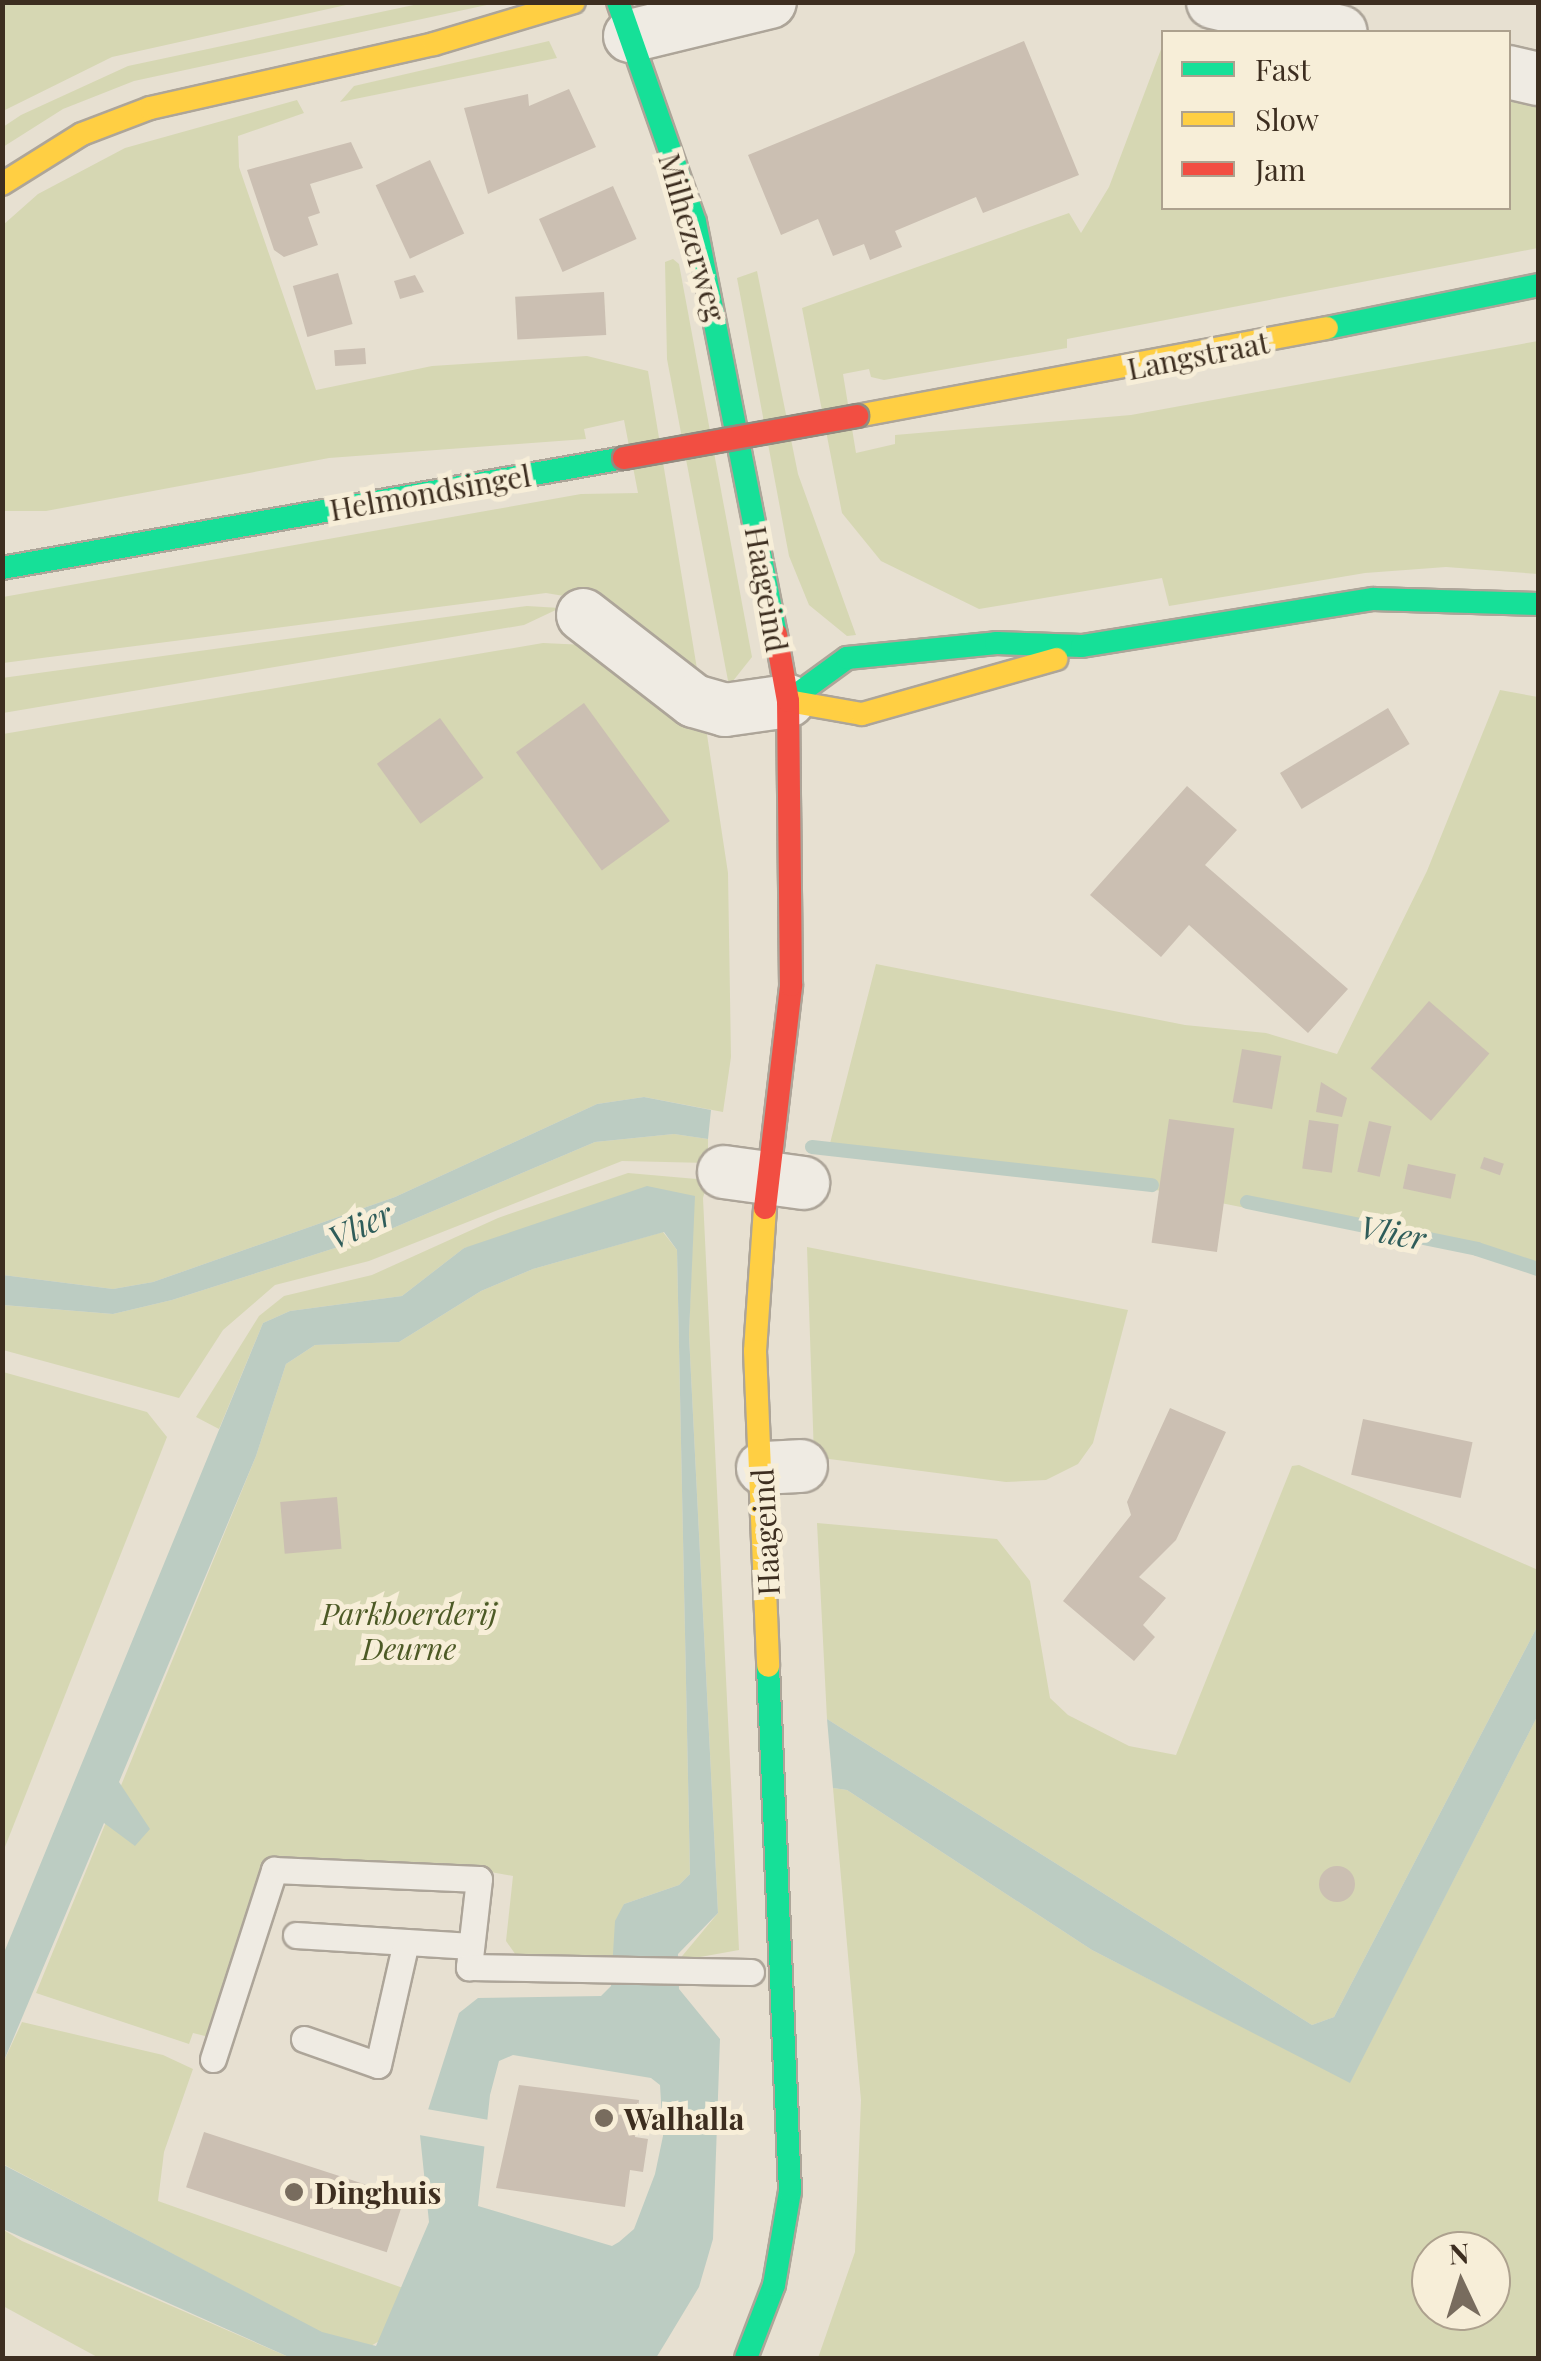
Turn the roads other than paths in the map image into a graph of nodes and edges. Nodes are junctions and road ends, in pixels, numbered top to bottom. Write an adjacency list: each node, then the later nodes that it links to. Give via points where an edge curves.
1 (574, 2): 8 (main road, via 434,44 150,108 82,134)
2 (770, 2): 4 (street)
3 (1213, 2): 5 (street)
4 (624, 19): 11 (main road, Milhezerweg, via 695,222)
5 (1333, 30)
6 (1511, 73): 7 (street)
7 (1538, 79)
8 (2, 184)
9 (1538, 285): 10 (main road, Langstraat, via 1128,369)
10 (857, 416): 12 (main road, Helmondsingel, bridge)
11 (747, 477): 16 (main road, Haageind)
12 (3, 568)
13 (1538, 604): 15 (main road, via 1373,599)
14 (583, 615): 16 (street, via 694,700 725,710)
15 (1082, 646): 16 (main road, via 1040,668 862,714); 16 (main road, via 996,643 847,658)
16 (788, 701): 20 (main road, Haageind, via 790,985 757,1278 782,1467)
17 (296, 1935): 18 (lane)
18 (406, 1942): 19 (lane); 21 (lane, via 378,2065)
19 (471, 1946): 20 (lane, via 469,1966); 22 (lane, via 479,1879 274,1870)
20 (768, 1971): 23 (main road, Haageind, via 790,2191 774,2285)
21 (304, 2039)
22 (213, 2059)
23 (746, 2358)

